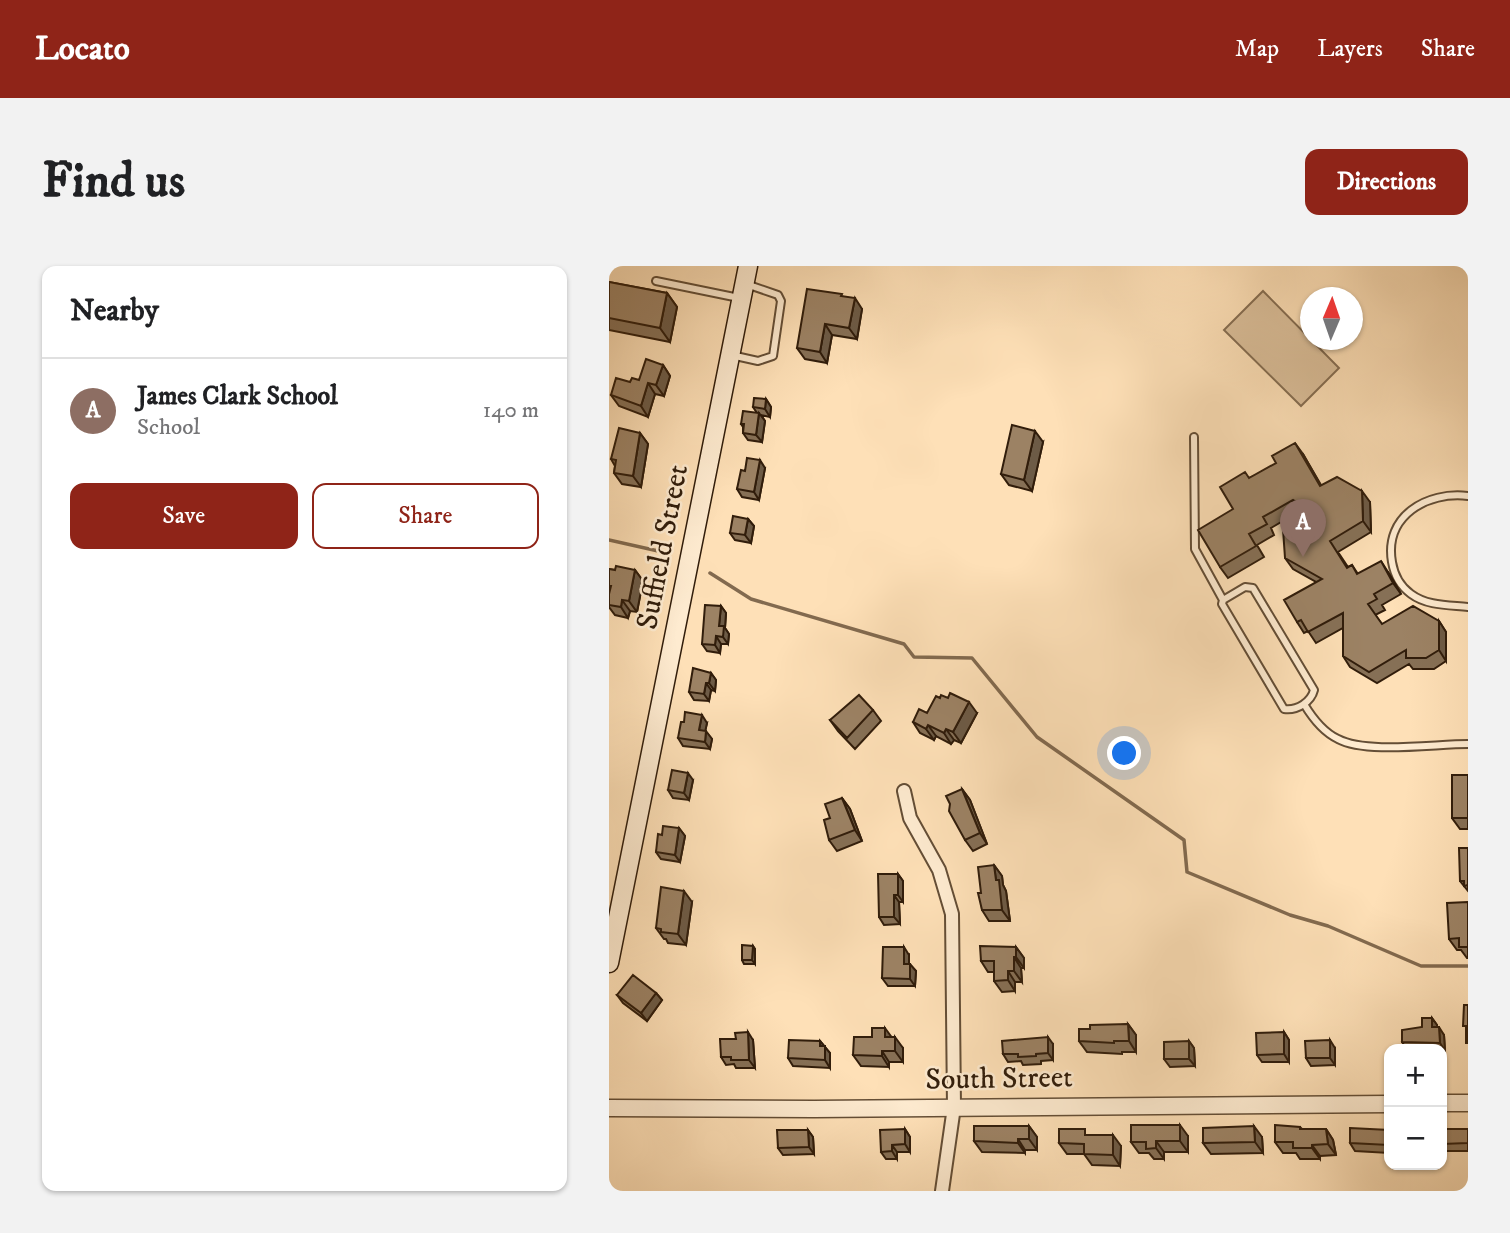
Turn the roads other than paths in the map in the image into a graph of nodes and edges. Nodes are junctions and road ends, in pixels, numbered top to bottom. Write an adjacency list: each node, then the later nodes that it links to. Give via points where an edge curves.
1 (656, 281): 2 (lane)
2 (744, 282): 3 (main road, Suffield Street); 3 (lane, via 778,295 781,301 773,356 758,361)
3 (730, 355): 11 (main road, Suffield Street)
4 (1194, 437): 6 (lane, via 1195,549)
5 (1468, 496): 7 (lane, via 1430,498 1416,505 1396,528 1391,549 1397,578 1409,593 1434,603)
6 (1223, 600): 8 (lane, via 1284,709); 8 (lane, via 1245,587 1253,588 1314,690)
7 (1468, 607)
8 (1304, 704): 9 (lane, via 1325,731 1350,744)
9 (1468, 744)
10 (904, 791): 15 (street, via 910,818 939,870 952,914)
11 (609, 963)
12 (1447, 1103): 13 (street)
13 (1468, 1103)
14 (1384, 1104): 15 (street, South Street)
15 (954, 1107): 16 (street, South Street); 17 (street)
16 (609, 1108)
17 (943, 1191)

